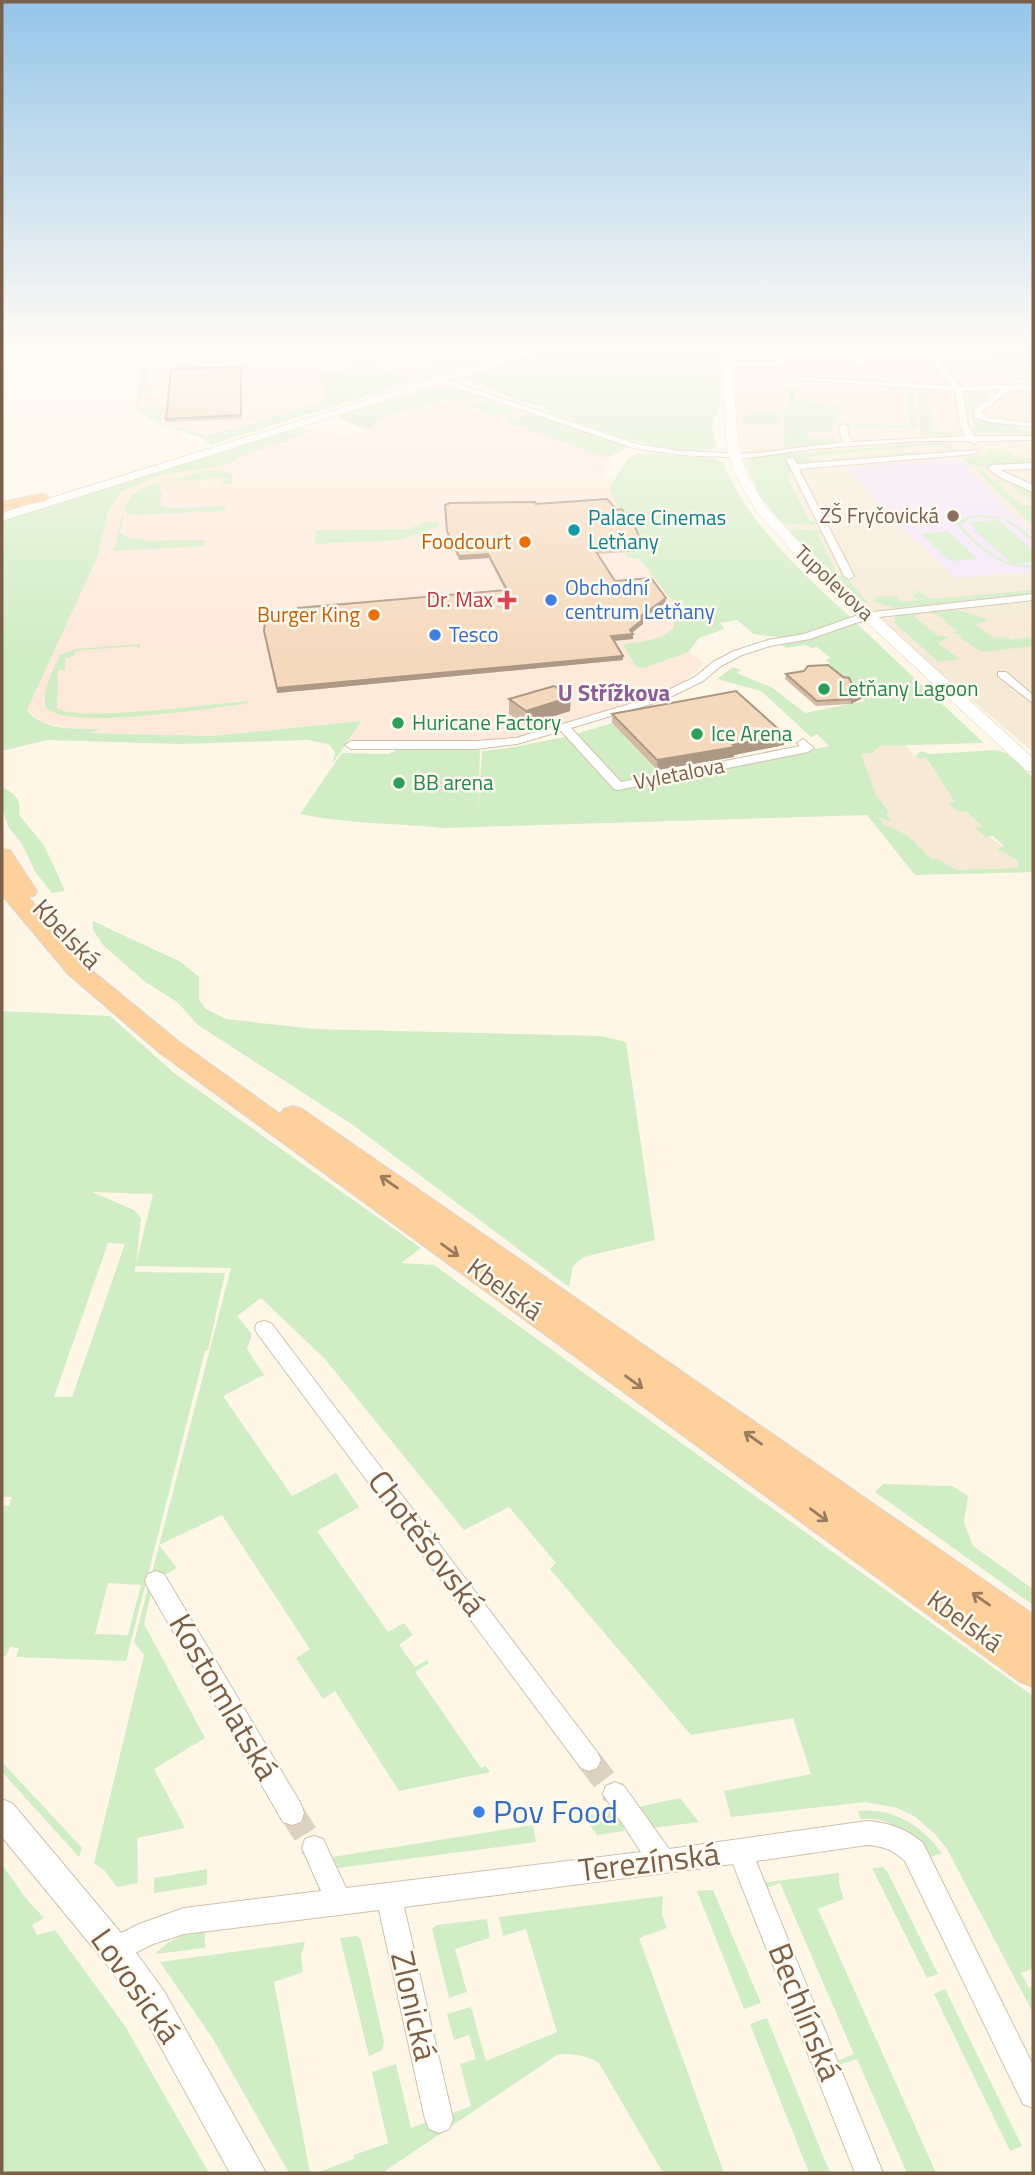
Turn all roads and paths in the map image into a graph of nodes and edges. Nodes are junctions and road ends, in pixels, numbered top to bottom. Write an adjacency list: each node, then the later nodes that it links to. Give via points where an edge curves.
1 (206, 450): 12 (main road)
2 (213, 450): 14 (main road)
3 (658, 450): 8 (street)
4 (733, 450): 8 (main road, Tupolevova)
5 (799, 450): 7 (street)
6 (970, 450): 10 (street, via 974,452)
7 (785, 451): 8 (street); 10 (street, Tupolevova)
8 (734, 456): 17 (main road, Tupolevova, via 754,498 776,527)
9 (1033, 466): 11 (street, via 992,468 1003,478 1022,481)
10 (794, 467): 15 (street, Tupolevova)
11 (1033, 489)
12 (41, 498): 13 (highway)
13 (2, 508)
14 (2, 517)
15 (849, 576)
16 (1033, 597): 17 (street)
17 (868, 615): 20 (street, via 806,637 738,653 660,698); 23 (main road, Tupolevova)
18 (1002, 674): 19 (street)
19 (1033, 700)
20 (565, 729): 21 (street, Vyletalova, via 618,786 808,748); 22 (street, via 476,745)
21 (803, 743)
22 (351, 745)
23 (1033, 767)
24 (2, 856): 28 (highway, Kbelská, one-way to 24, via 158,1018 58,928)
25 (2, 881): 29 (highway, Kbelská, one-way to 29, via 76,969 169,1047)
26 (264, 1328): 30 (street, Chotěšovská)
27 (156, 1581): 32 (street, Kostomlatská)
28 (1033, 1636)
29 (1033, 1670)
30 (589, 1760)
31 (615, 1794): 36 (street)
32 (292, 1813)
33 (2, 1814): 39 (street, Lovosická)
34 (314, 1848): 38 (street)
35 (740, 1851): 36 (street, Terezínská); 40 (street, Terezínská, via 867,1833 888,1834 903,1841 918,1860); 43 (street, Bechlínská)
36 (663, 1862): 37 (street, Terezínská)
37 (388, 1894): 38 (street, Terezínská); 41 (street, Zlonická)
38 (339, 1901): 39 (street, Terezínská, via 184,1921)
39 (115, 1950): 42 (street, Lovosická, via 152,2002)
40 (1033, 2094)
41 (439, 2119)
42 (249, 2173)
43 (869, 2173)

